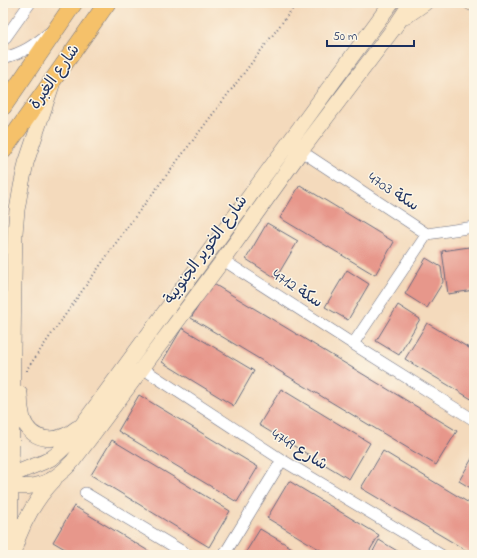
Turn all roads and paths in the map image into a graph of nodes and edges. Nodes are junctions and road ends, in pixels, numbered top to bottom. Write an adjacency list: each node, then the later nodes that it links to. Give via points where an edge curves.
1 (30, 3): 12 (street)
2 (74, 3): 11 (main road, شارع الغبرة)
3 (107, 3): 14 (main road, شارع الغبرة)
4 (297, 3): 24 (path, via 128,226 27,368)
5 (391, 3): 26 (street, شارع الخوير الجنوبية)
6 (411, 3): 10 (street, شارع الخوير الجنوبية)
7 (425, 3): 10 (street)
8 (471, 3): 9 (street)
9 (474, 4)
10 (397, 24): 16 (street, شارع الخوير الجنوبية)
11 (57, 27): 13 (street, via 27,49); 15 (main road, شارع الغبرة)
12 (3, 42)
13 (3, 58)
14 (55, 77): 17 (main road, شارع الغبرة); 21 (street, via 26,163 21,187 15,233)
15 (3, 107)
16 (301, 150): 19 (street, 4703 سكة); 20 (street, شارع الخوير الجنوبية)
17 (3, 151)
18 (474, 227): 19 (street, 4703 سكة)
19 (427, 234): 22 (street)
20 (223, 260): 22 (street, سكة 4712); 23 (street, شارع الخوير الجنوبية)
21 (14, 281): 26 (street, via 19,303 21,406 24,420 31,431 40,437 52,439 75,430); 29 (street)
22 (353, 344): 25 (street, سكة 4712)
23 (142, 368): 27 (street, 4749 شارع); 28 (street, شارع الخوير الجنوبية, via 74,461)
24 (26, 373)
25 (474, 420)
26 (85, 421): 29 (street, شارع الخوير الجنوبية, via 58,453)
27 (282, 460): 33 (street); 34 (street, 4749 شارع)
28 (58, 476): 29 (street, شارع الخوير الجنوبية, via 37,486 25,487); 31 (street, via 35,504)
29 (6, 481): 31 (street)
30 (85, 493): 32 (street)
31 (11, 555)
32 (188, 555)
33 (224, 555)
34 (441, 555)

